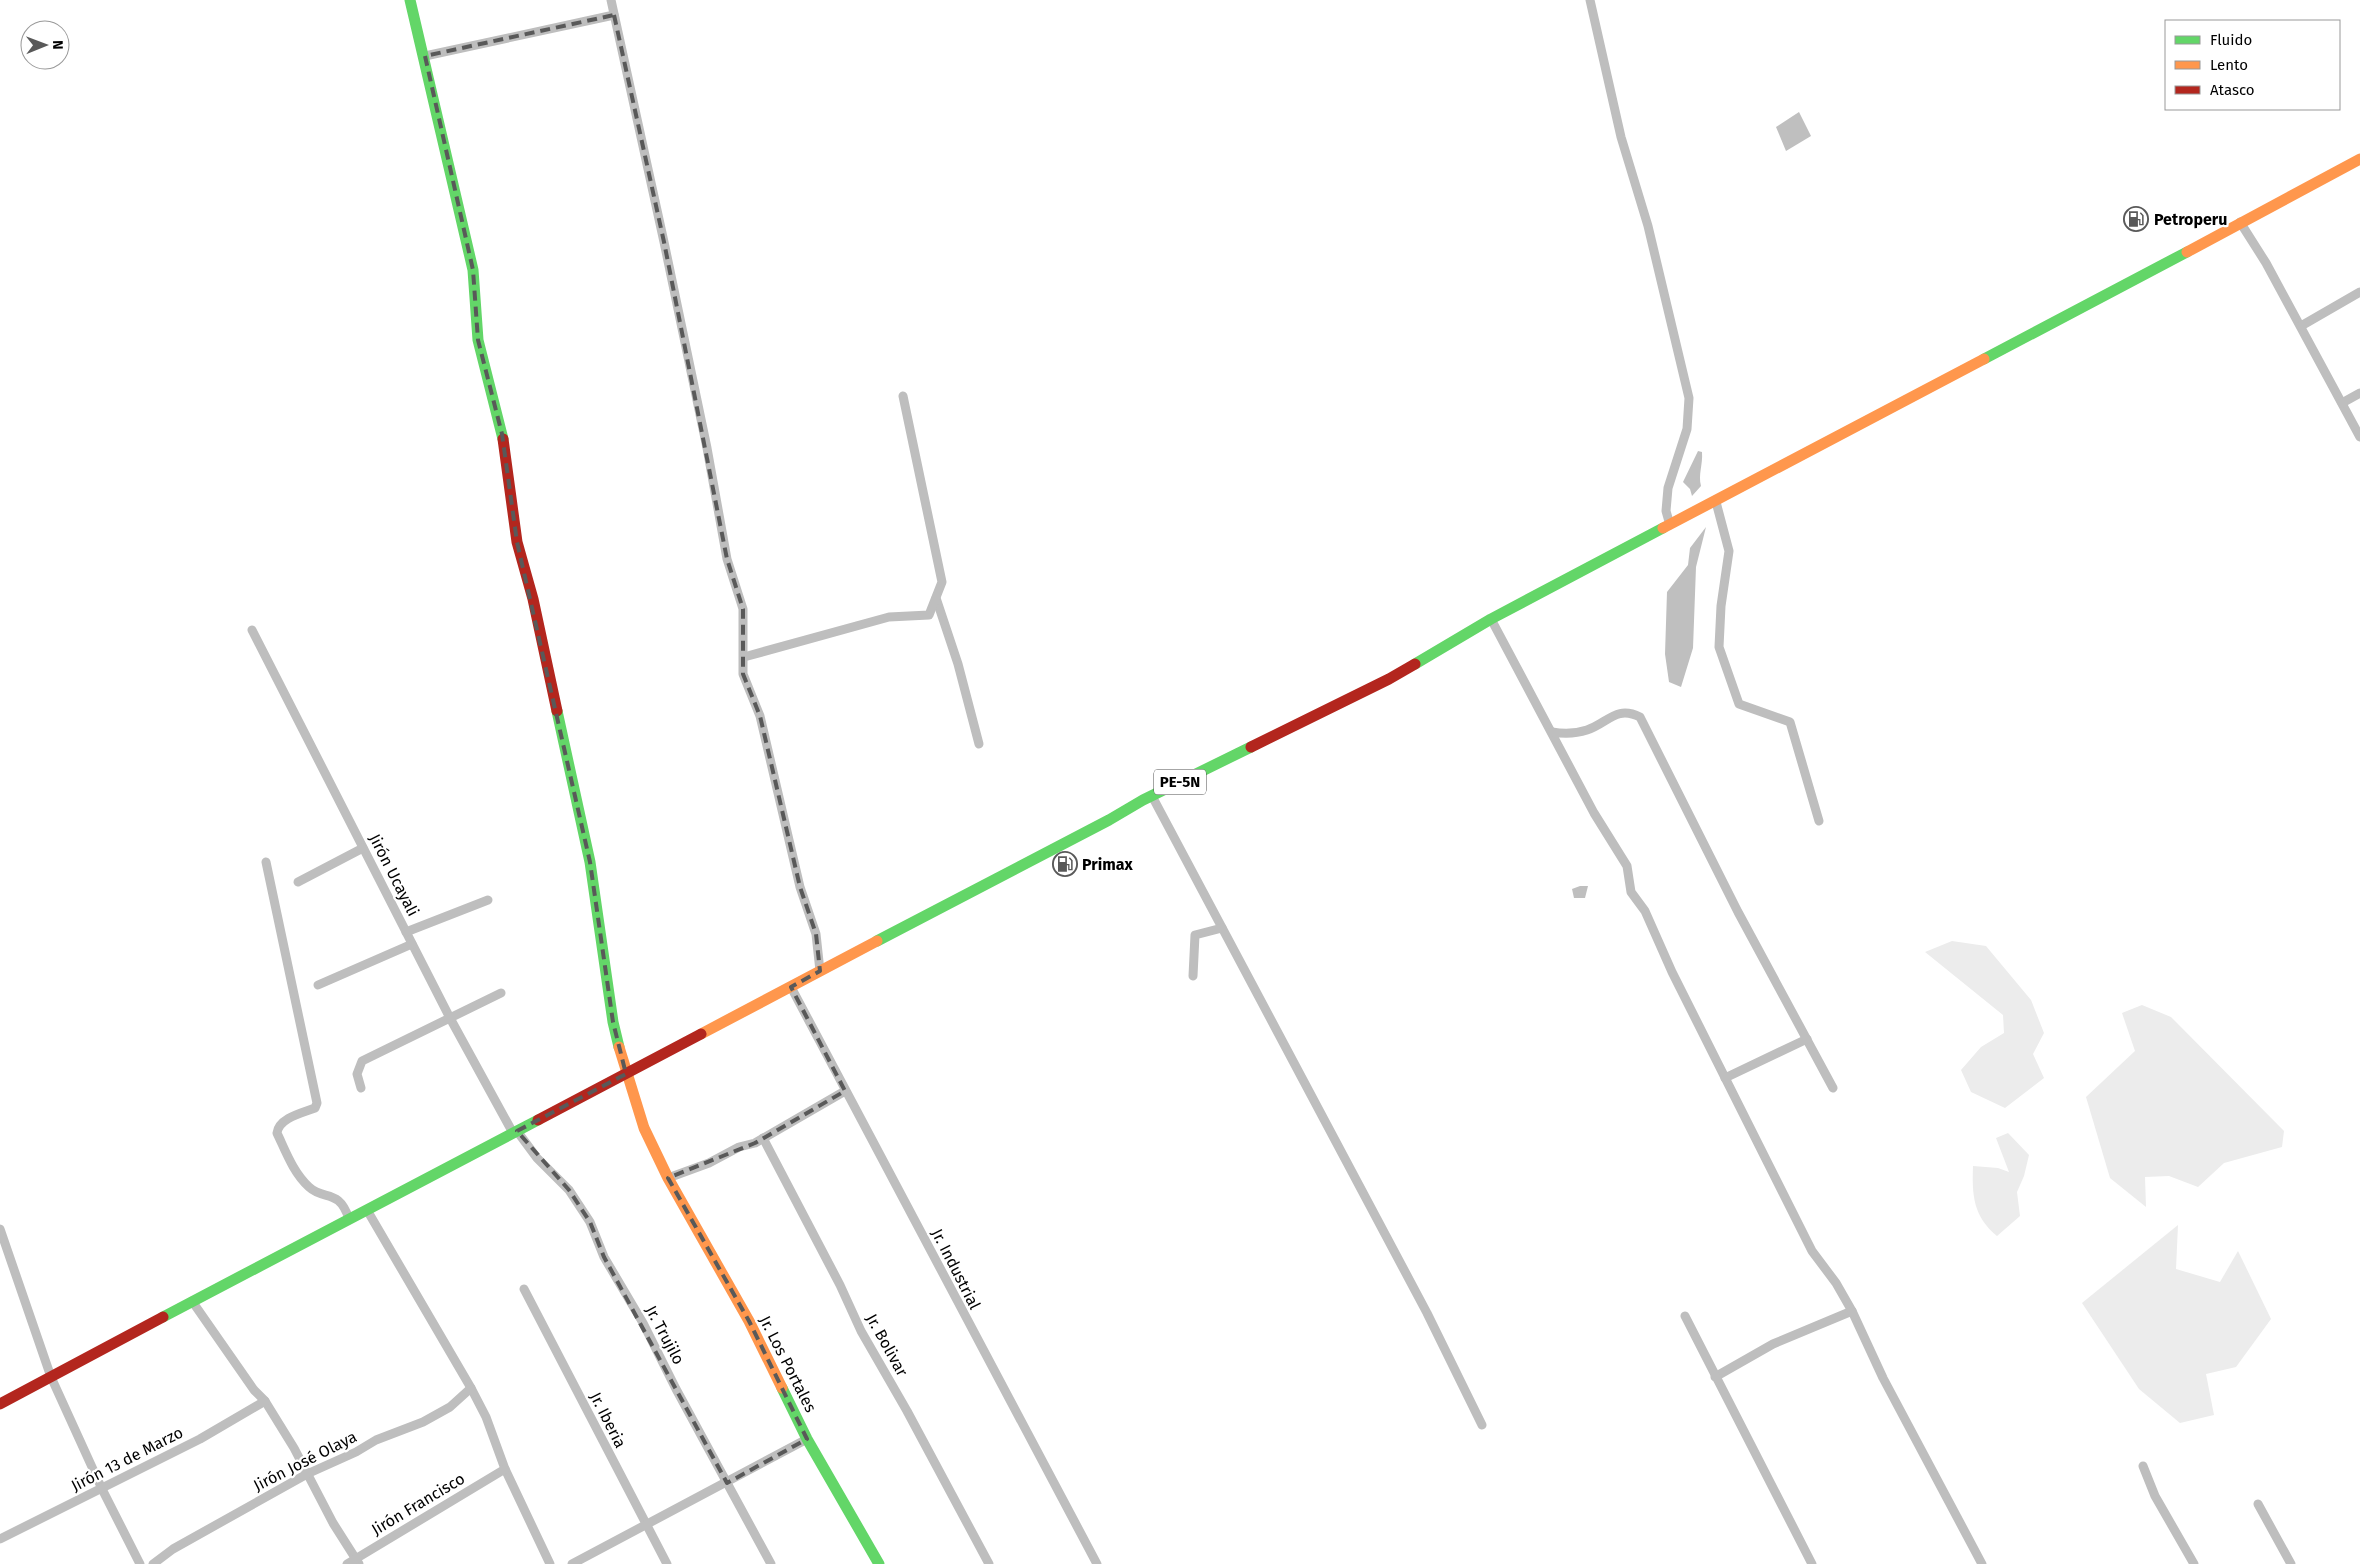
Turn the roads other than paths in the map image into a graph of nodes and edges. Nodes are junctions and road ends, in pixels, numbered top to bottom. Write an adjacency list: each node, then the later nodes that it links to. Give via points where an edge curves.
1 (410, 0): 5 (main road, Jr. Los Portales)
2 (611, 0): 4 (street)
3 (1590, 0): 15 (street, via 1621,138 1648,226 1688,398 1687,429 1668,488 1666,511)
4 (614, 15): 5 (street); 19 (street, via 707,448 727,559 743,609)
5 (425, 56): 38 (main road, Jr. Los Portales, via 473,270 478,340 502,434 517,542 535,608 590,862 614,1022)
6 (2360, 159): 7 (main road, PE-5N)
7 (2240, 222): 9 (street); 14 (main road, PE-5N)
8 (2360, 292): 9 (street)
9 (2301, 326): 12 (street)
10 (2360, 393): 12 (street)
11 (903, 396): 16 (street, via 942,582)
12 (2342, 403): 13 (street)
13 (2360, 438)
14 (1716, 502): 15 (main road, PE-5N); 23 (street, via 1729,551 1719,647 1739,704 1790,722)
15 (1670, 525): 17 (main road, PE-5N)
16 (936, 598): 19 (street, via 929,615 889,617); 21 (street)
17 (1491, 619): 20 (street); 22 (main road, PE-5N, via 1368,691)
18 (252, 630): 24 (street, Jirón Ucayali)
19 (744, 657): 31 (street, via 743,674 760,716 800,887 816,934)
20 (1552, 732): 37 (street, via 1567,734 1587,730 1618,714 1630,712 1640,717); 39 (street, via 1594,813 1627,866 1631,892 1645,911)
21 (979, 744)
22 (1152, 796): 28 (street); 31 (main road, PE-5N)
23 (1819, 821)
24 (363, 848): 26 (street); 29 (street, Jirón Ucayali)
25 (266, 862): 47 (street, via 317,1103 315,1108 283,1122 277,1133 297,1174 311,1189 338,1200)
26 (298, 882)
27 (488, 900): 29 (street)
28 (1222, 928): 32 (street, via 1193,933); 58 (street, via 1427,1313)
29 (406, 932): 30 (street, Jirón Ucayali)
30 (412, 944): 33 (street); 36 (street, Jirón Ucayali)
31 (820, 971): 34 (main road, PE-5N)
32 (1193, 976)
33 (318, 985)
34 (791, 987): 38 (main road, PE-5N); 42 (street, Jr. Industrial)
35 (501, 993): 36 (street)
36 (450, 1018): 40 (street, via 362,1061 357,1074); 43 (street, Jirón Ucayali)
37 (1807, 1039): 39 (street); 41 (street)
38 (626, 1074): 43 (main road, PE-5N); 45 (main road, Jr. Los Portales, via 644,1128)
39 (1725, 1078): 51 (street, via 1812,1251 1836,1282)
40 (362, 1088)
41 (1833, 1088)
42 (845, 1091): 44 (street); 78 (street, Jr. Industrial)
43 (515, 1132): 46 (main road, PE-5N); 63 (street, Jr. Trujilo, via 569,1190 590,1222 604,1257 643,1323)
44 (763, 1138): 45 (street); 77 (street, Jr. Bolivar, via 861,1331)
45 (668, 1178): 59 (main road, Jr. Los Portales, via 749,1321)
46 (367, 1210): 47 (main road, PE-5N); 55 (street)
47 (349, 1219): 50 (main road, PE-5N)
48 (0, 1230): 53 (street)
49 (524, 1289): 66 (street, Jr. Iberia)
50 (192, 1301): 53 (main road, PE-5N); 56 (street)
51 (1852, 1311): 54 (street, via 1773,1344); 80 (street, via 1883,1378)
52 (1685, 1316): 54 (street)
53 (51, 1377): 57 (main road, PE-5N); 64 (street)
54 (1715, 1377): 79 (street)
55 (471, 1388): 61 (street, via 486,1417); 62 (street, Jirón José Olaya, via 450,1407 423,1422 376,1440)
56 (265, 1401): 62 (street); 64 (street, Jirón 13 de Marzo, via 200,1439)
57 (0, 1404)
58 (1482, 1425)
59 (807, 1438): 63 (street); 76 (main road, Jr. Los Portales)
60 (2143, 1466): 81 (street, via 2155,1496)
61 (505, 1469): 68 (street, Jirón Francisco); 72 (street)
62 (307, 1474): 68 (street); 70 (street, Jirón José Olaya)
63 (727, 1483): 66 (street); 75 (street, Jr. Trujilo)
64 (102, 1489): 67 (street, Jirón 13 de Marzo); 69 (street)
65 (2258, 1504): 82 (street)
66 (646, 1526): 73 (street); 74 (street, Jr. Iberia)
67 (0, 1539)
68 (358, 1561): 71 (street, Jirón Francisco)
69 (140, 1564)
70 (153, 1564)
71 (347, 1564)
72 (550, 1564)
73 (572, 1564)
74 (667, 1564)
75 (771, 1564)
76 (880, 1564)
77 (989, 1564)
78 (1097, 1564)
79 (1812, 1564)
80 (1982, 1564)
81 (2194, 1564)
82 (2291, 1564)

